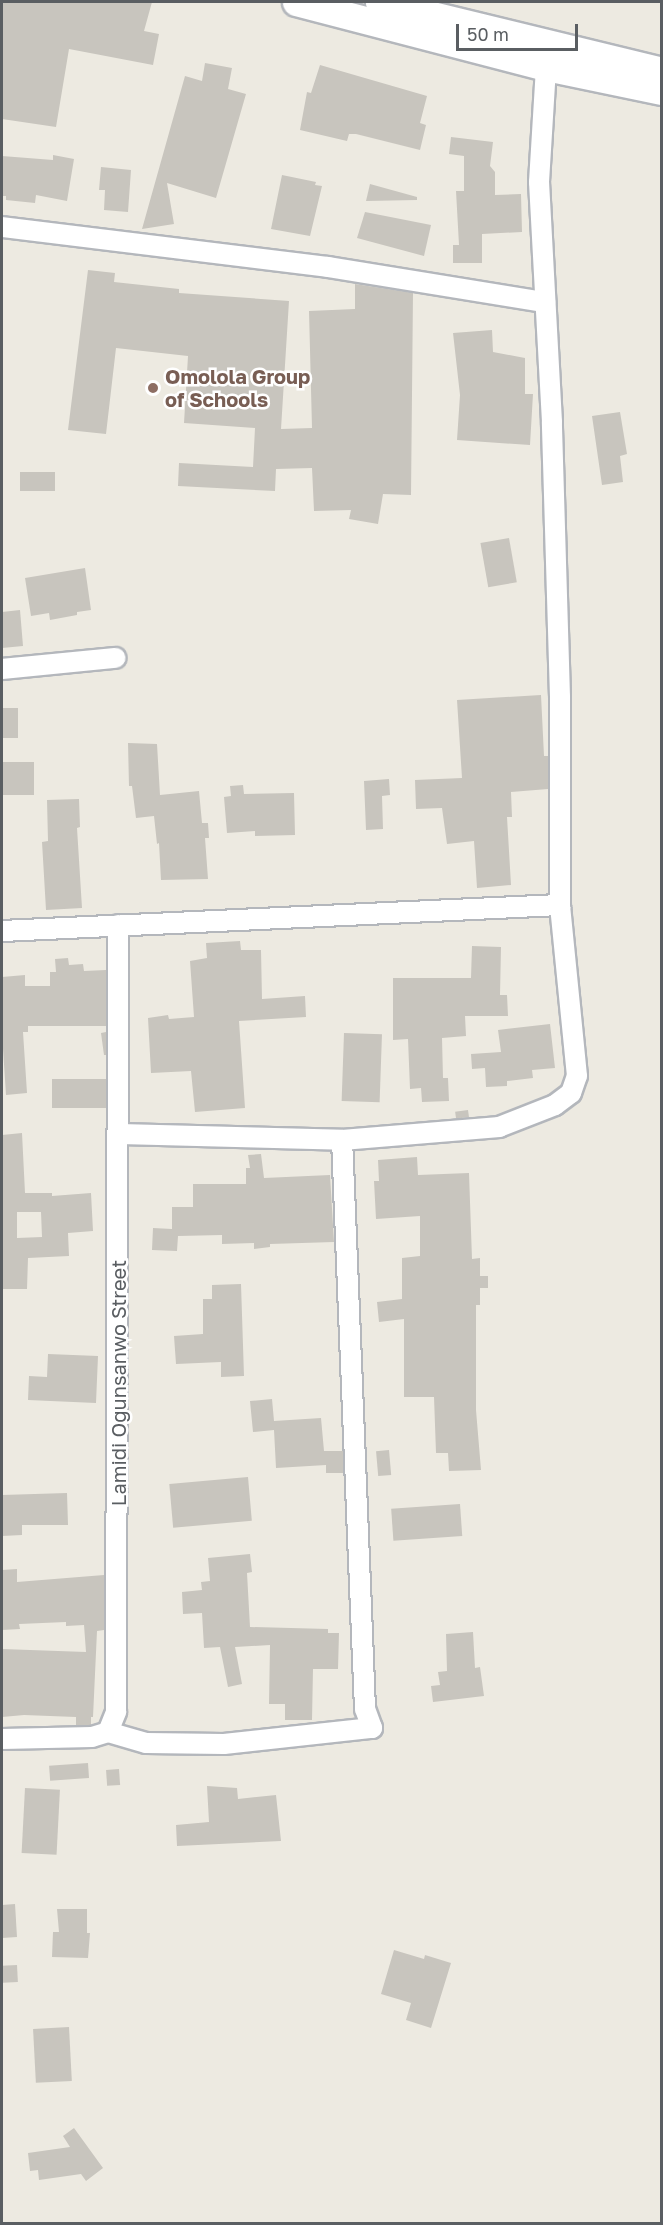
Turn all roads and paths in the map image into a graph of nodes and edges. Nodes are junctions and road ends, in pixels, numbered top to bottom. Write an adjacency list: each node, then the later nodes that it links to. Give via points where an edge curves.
1 (296, 2): 3 (main road)
2 (379, 2): 4 (main road)
3 (546, 67): 5 (main road); 7 (street, via 539,182)
4 (662, 71)
5 (662, 91)
6 (2, 227): 7 (street, via 328,267)
7 (545, 302): 10 (street, via 559,685)
8 (115, 658): 9 (street)
9 (2, 669)
10 (560, 905): 11 (street); 14 (street, via 577,1076 571,1094 555,1106 499,1127)
11 (118, 925): 12 (street); 13 (street, Lamidi Ogunsanwo Street)
12 (2, 931)
13 (120, 1134): 14 (street); 15 (street, Lamidi Ogunsanwo Street, via 117,1712)
14 (342, 1140): 15 (street, via 365,1709 372,1728 224,1744 146,1743)
15 (108, 1732): 16 (street, via 92,1737)
16 (2, 1739)

